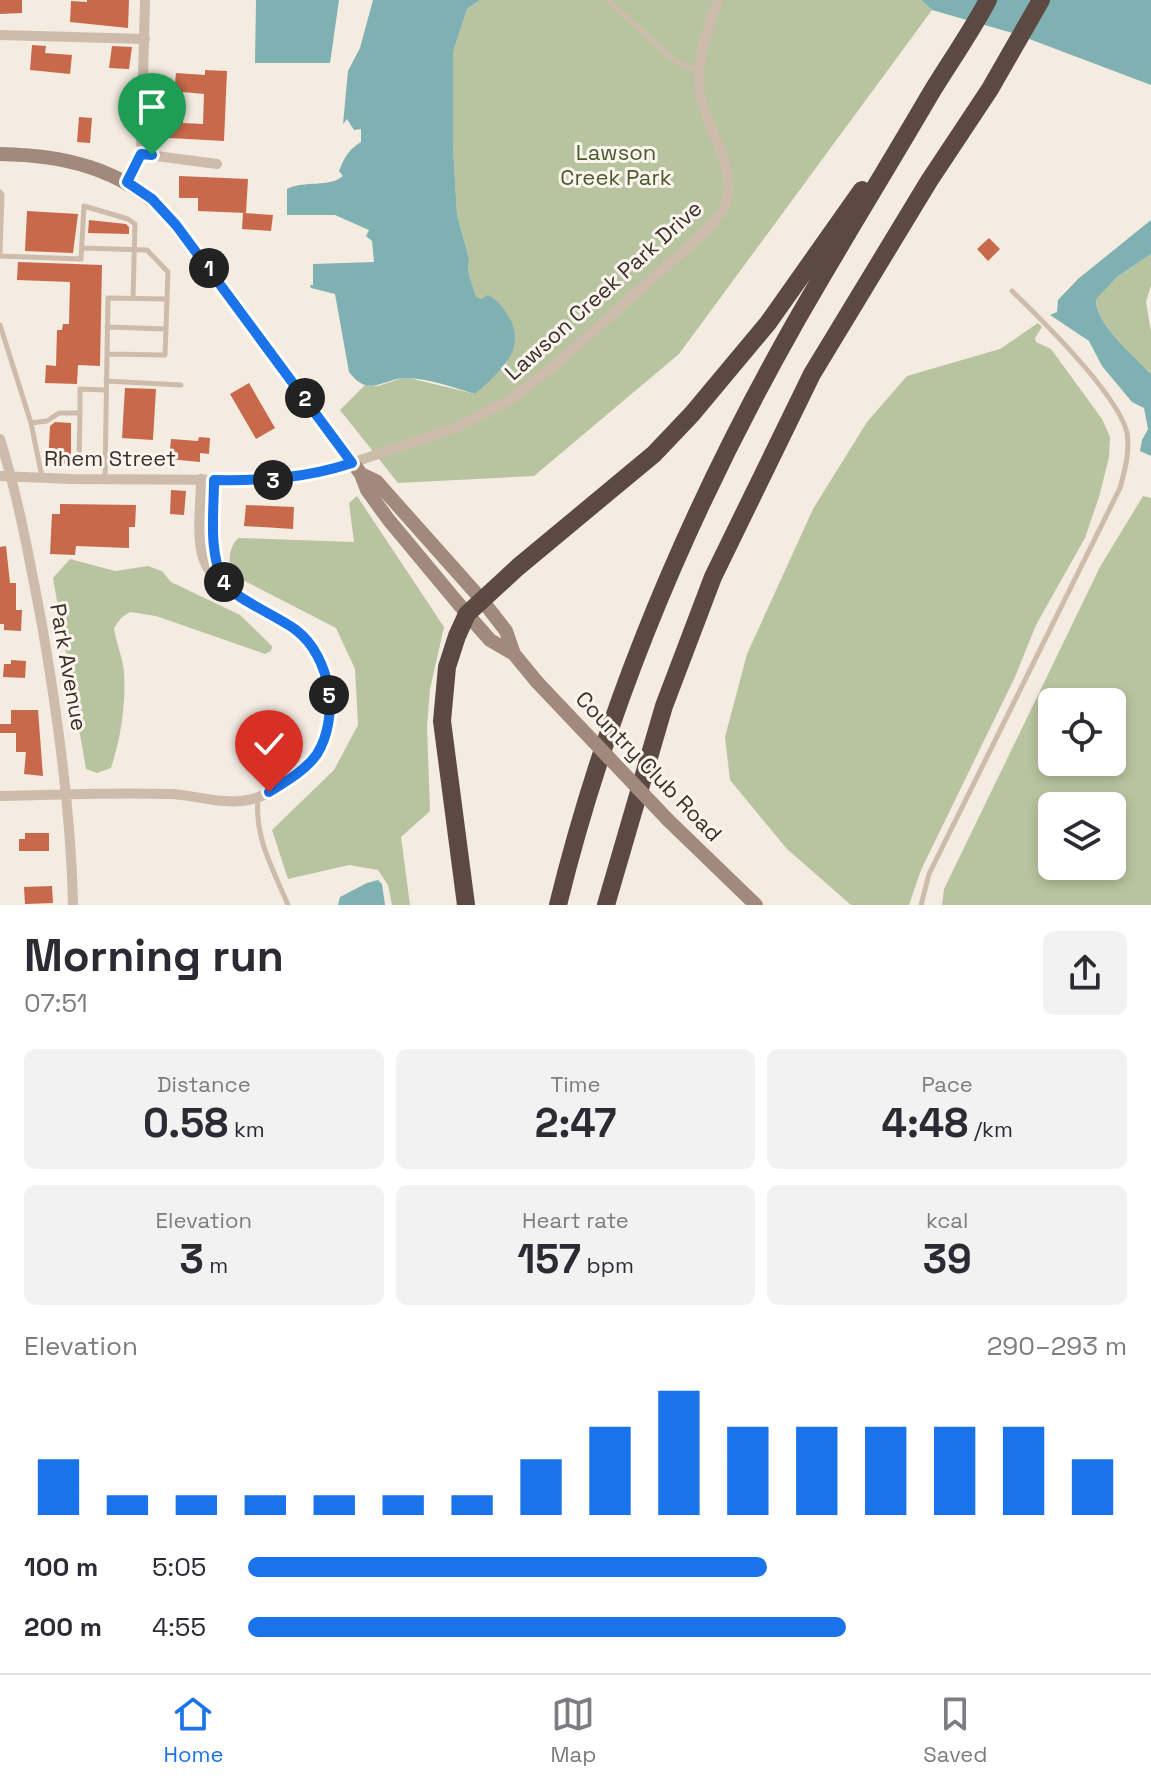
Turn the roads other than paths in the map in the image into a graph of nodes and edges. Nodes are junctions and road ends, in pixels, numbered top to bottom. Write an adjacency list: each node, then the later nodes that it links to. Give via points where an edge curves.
1 (145, 0): 7 (street)
2 (608, 0): 8 (lane, via 676,62)
3 (718, 0): 8 (street, Lawson Creek Park Drive)
4 (988, 0): 9 (highway)
5 (1041, 0): 49 (highway, via 812,374 713,577 664,706)
6 (0, 35): 7 (street)
7 (145, 39): 11 (street)
8 (700, 71): 32 (street, Lawson Creek Park Drive, via 706,119 729,188 723,210 706,231 508,401)
9 (933, 90): 39 (highway, via 768,323 702,404 654,454); 48 (highway, via 796,320 694,518 611,726)
10 (0, 154): 13 (main road, via 78,163)
11 (141, 154): 12 (street); 13 (street)
12 (217, 164)
13 (127, 182): 32 (main road, via 176,225)
14 (0, 192): 17 (lane)
15 (82, 248): 16 (lane); 16 (lane, via 84,206 135,224); 17 (lane, via 81,259)
16 (135, 250): 19 (lane); 20 (lane, via 147,250 168,272)
17 (0, 255)
18 (1012, 291): 51 (lane, via 1116,410 1126,432 1128,460 1120,488 929,874)
19 (133, 298): 20 (lane); 22 (lane, via 108,298)
20 (167, 299): 23 (lane)
21 (0, 325): 29 (lane)
22 (107, 327): 23 (lane); 24 (lane)
23 (166, 329): 24 (lane, via 165,355)
24 (107, 354): 25 (lane)
25 (106, 381): 26 (lane); 27 (lane)
26 (181, 385)
27 (105, 390): 28 (lane, via 80,389); 35 (lane)
28 (80, 413): 29 (lane, via 59,413); 31 (lane)
29 (31, 423): 34 (lane)
30 (0, 439): 33 (street, Park Avenue)
31 (79, 459)
32 (356, 469): 37 (street, Rhem Street, via 279,480); 39 (main road, Country Club Road, via 376,481); 40 (main road, Country Club Road, via 388,519)
33 (5, 476): 34 (street, Rhem Street); 42 (street, Park Avenue, via 28,551)
34 (42, 478): 35 (street, Rhem Street)
35 (105, 479): 36 (street, Rhem Street)
36 (201, 479): 37 (street, Rhem Street); 38 (street, via 202,555 209,572)
37 (214, 480): 38 (street, via 213,544)
38 (226, 587): 44 (street, via 297,631 315,651 329,697 328,728 316,755)
39 (482, 600): 40 (highway); 41 (main road, Country Club Road, via 506,631)
40 (467, 614): 41 (main road, Country Club Road, via 490,640); 47 (highway, via 447,667 442,711)
41 (514, 654): 50 (main road, Country Club Road, bridge, via 668,820)
42 (66, 795): 43 (street); 44 (street, via 145,793 230,801); 45 (street, Park Avenue)
43 (0, 796)
44 (258, 796): 46 (lane, via 259,835)
45 (73, 905)
46 (288, 905)
47 (466, 905)
48 (558, 905)
49 (609, 905)
50 (756, 905)
51 (921, 905)

